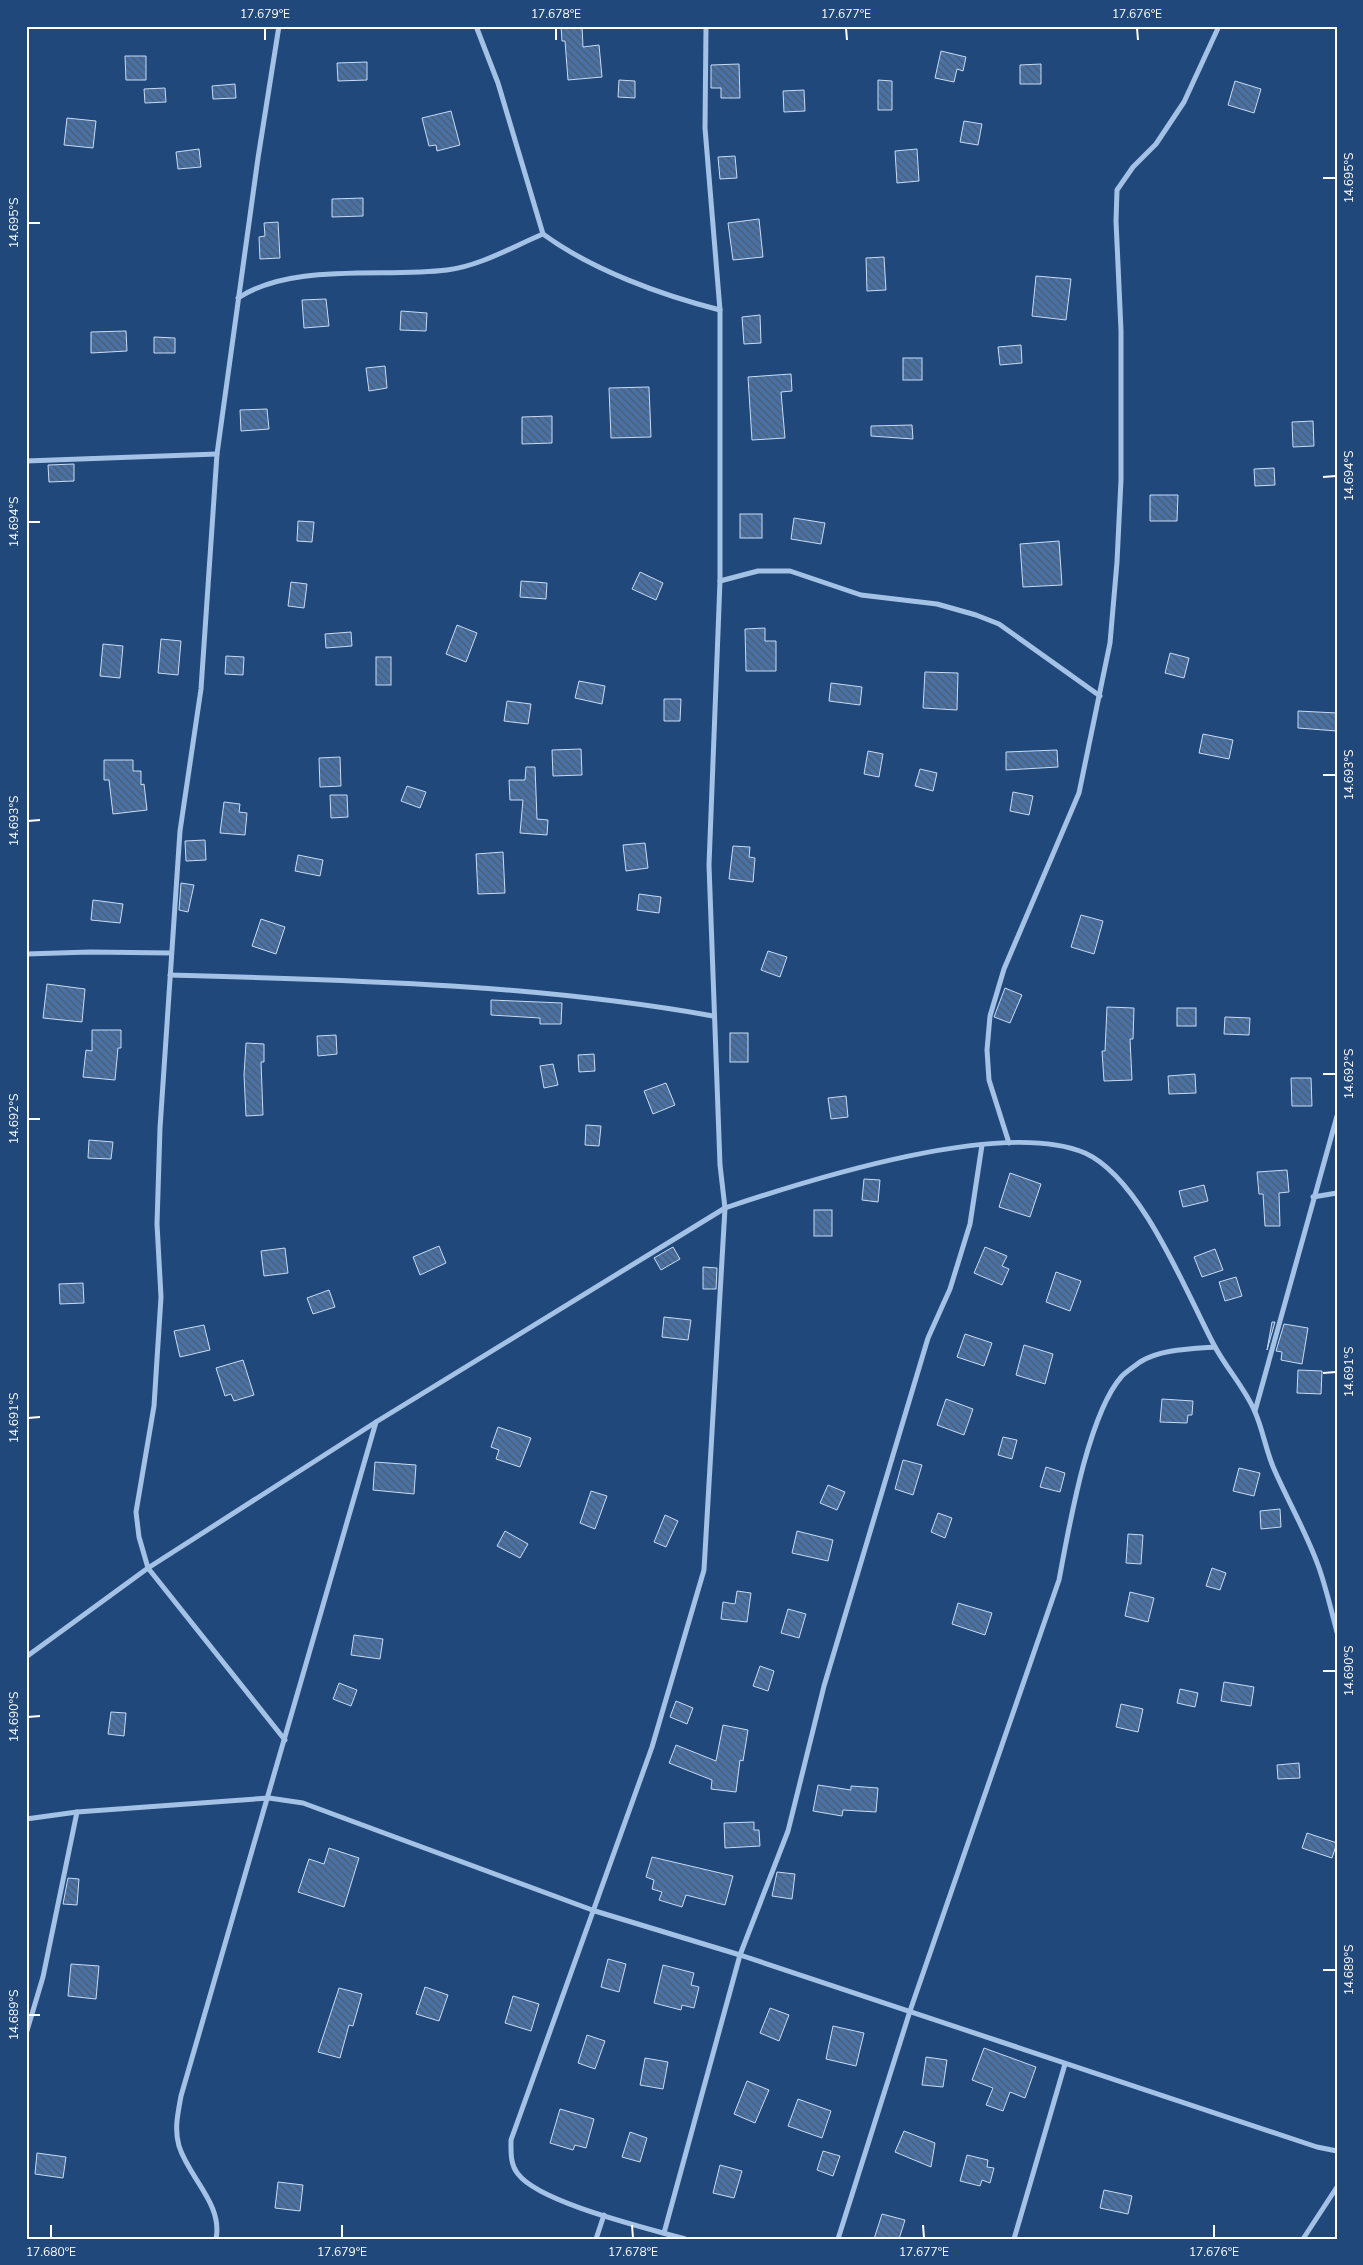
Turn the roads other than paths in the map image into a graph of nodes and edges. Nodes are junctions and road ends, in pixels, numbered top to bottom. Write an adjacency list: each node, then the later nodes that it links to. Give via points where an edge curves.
1 (279, 26): 6 (street)
2 (476, 26): 5 (street, via 498,83)
3 (706, 26): 7 (street, via 704,128)
4 (1218, 26): 11 (street, via 1184,102 1156,144 1133,167 1118,190 1121,480 1110,643)
5 (542, 234): 6 (street, via 476,263 448,270 300,277 254,288); 7 (street, via 562,248 604,268 681,300)
6 (238, 298): 8 (street)
7 (720, 310): 10 (street)
8 (217, 454): 9 (street); 12 (street, via 201,689 180,832)
9 (26, 461)
10 (720, 581): 11 (street, via 758,570 790,571 861,595 938,604 976,615 999,624); 15 (street, via 709,865)
11 (1100, 696): 17 (street, via 1079,793 1004,969 990,1016 989,1080)
12 (171, 953): 13 (street); 14 (street)
13 (26, 954)
14 (170, 974): 15 (street, via 443,984 663,1007); 25 (street, via 157,1224 160,1317 154,1406 136,1512)
15 (714, 1016): 21 (street, via 720,1165)
16 (1337, 1116): 20 (street)
17 (1009, 1143): 18 (street); 22 (street, via 1055,1145 1085,1153 1107,1167 1149,1222)
18 (982, 1145): 21 (street, via 892,1160 788,1186); 33 (street, via 970,1224 950,1289 928,1338 824,1686 788,1831)
19 (1337, 1194): 20 (street)
20 (1313, 1197): 23 (street)
21 (725, 1208): 24 (street); 32 (street, via 704,1570 652,1747)
22 (1215, 1348): 23 (street); 34 (street, via 1184,1350 1142,1361 1122,1375 1106,1399 1073,1511 1059,1580)
23 (1255, 1411): 26 (street, via 1273,1466 1319,1566)
24 (376, 1422): 25 (street); 28 (street)
25 (148, 1568): 27 (street); 28 (street)
26 (1337, 1632)
27 (26, 1657)
28 (285, 1740): 29 (street)
29 (269, 1798): 30 (street); 32 (street, via 303,1803); 41 (street, via 181,2096 176,2124 179,2146 216,2214)
30 (77, 1812): 31 (street); 35 (street, via 43,1977)
31 (26, 1819)
32 (595, 1911): 33 (street); 39 (street, via 512,2140 511,2153 513,2166 531,2187 568,2204)
33 (740, 1955): 34 (street); 40 (street)
34 (910, 2011): 36 (street); 44 (street)
35 (26, 2034)
36 (1065, 2064): 37 (street); 45 (street)
37 (1337, 2151)
38 (1337, 2187): 46 (street)
39 (604, 2215): 40 (street); 42 (street)
40 (664, 2233): 43 (street)
41 (216, 2239)
42 (596, 2239)
43 (685, 2239)
44 (838, 2239)
45 (1014, 2239)
46 (1303, 2239)

